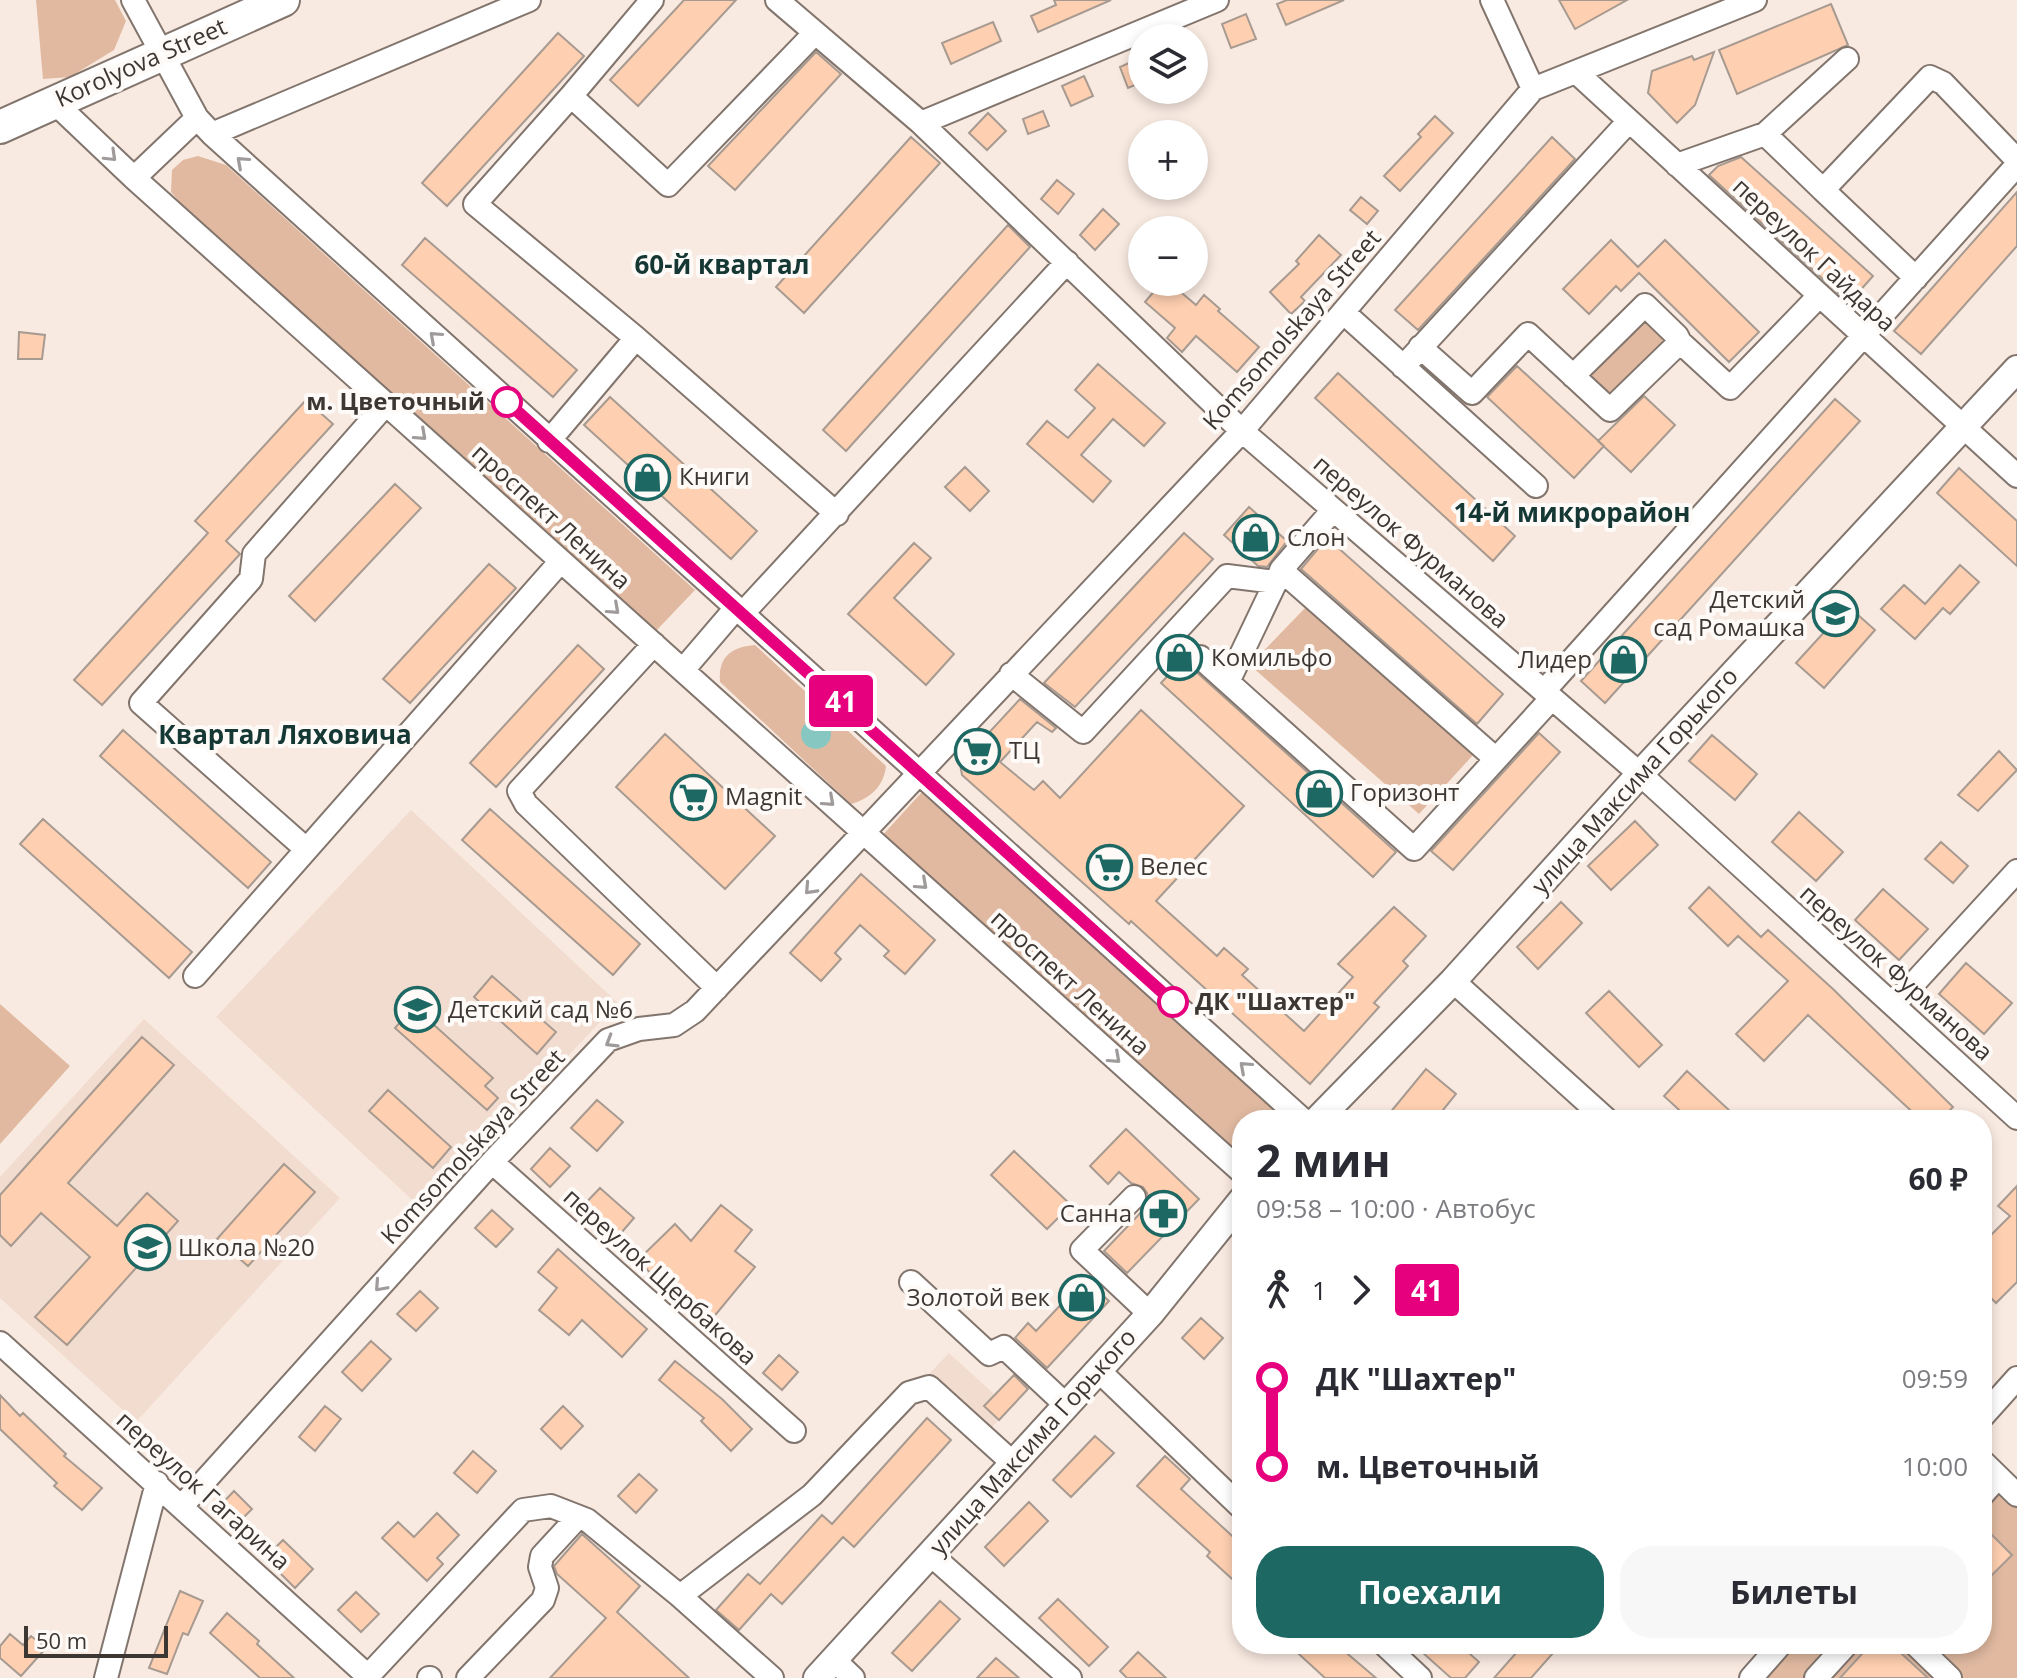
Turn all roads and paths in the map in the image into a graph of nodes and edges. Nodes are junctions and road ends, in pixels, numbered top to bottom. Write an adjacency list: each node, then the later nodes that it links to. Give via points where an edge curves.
1 (283, 0): 10 (highway, Korolyova Street)
2 (529, 0): 18 (street)
3 (652, 0): 14 (street)
4 (777, 0): 9 (street, переулок Фурманова)
5 (1217, 0): 17 (street)
6 (1492, 0): 13 (street)
7 (1755, 0): 12 (street, Komsomolskaya Street)
8 (135, 1): 10 (street)
9 (814, 34): 14 (street, via 668,185); 17 (street, переулок Фурманова)
10 (161, 53): 15 (highway, Korolyova Street); 18 (street)
11 (1847, 59): 20 (street)
12 (1576, 72): 13 (street, Komsomolskaya Street); 16 (street, переулок Гайдара)
13 (1533, 89): 28 (street, Komsomolskaya Street)
14 (571, 96): 30 (street, via 475,204)
15 (54, 102): 19 (highway, Korolyova Street); 23 (street, проспект Ленина, one-way to 23)
16 (1629, 121): 22 (street, переулок Гайдара); 32 (street)
17 (921, 123): 25 (street, переулок Фурманова)
18 (204, 126): 23 (street); 39 (street, one-way to 18)
19 (0, 127)
20 (1765, 134): 22 (street); 24 (street)
21 (2017, 163): 24 (street, via 1943,83 1930,77); 26 (street)
22 (1677, 165): 27 (street, переулок Гайдара)
23 (134, 178): 36 (street, проспект Ленина)
24 (1823, 190): 26 (street)
25 (1067, 262): 38 (street, переулок Фурманова); 43 (street)
26 (1916, 278): 29 (street)
27 (1819, 296): 29 (street, переулок Гайдара); 31 (street, via 1730,388)
28 (1343, 312): 33 (street); 38 (street, Komsomolskaya Street)
29 (1863, 337): 37 (street, переулок Гайдара); 52 (street)
30 (636, 338): 39 (street); 43 (street)
31 (1680, 342): 35 (street, via 1610,410); 35 (street, via 1645,305)
32 (1420, 347): 33 (street); 35 (street, via 1472,393 1528,334)
33 (1403, 367): 41 (street)
34 (2017, 369): 37 (main road, улица Максима Горького)
35 (1573, 376)
36 (386, 404): 44 (street, проспект Ленина, one-way to 44); 57 (street, via 254,554 251,579 141,703)
37 (1961, 427): 40 (street, переулок Гайдара); 55 (main road, улица Максима Горького)
38 (1242, 431): 42 (street, переулок Фурманова); 50 (street, Komsomolskaya Street)
39 (549, 441): 46 (street)
40 (2017, 476)
41 (1536, 486)
42 (1333, 510): 45 (street); 52 (street, переулок Фурманова)
43 (837, 514): 46 (street)
44 (561, 561): 47 (street, проспект Ленина, one-way to 47); 57 (street)
45 (1278, 576): 50 (street, via 1227,576 1083,732); 51 (street); 53 (street)
46 (740, 610): 49 (street); 54 (street)
47 (654, 644): 49 (street, проспект Ленина); 61 (street, via 519,791 526,804)
48 (1200, 657): 51 (street)
49 (683, 670): 56 (street, проспект Ленина, one-way to 56)
50 (1011, 674): 54 (street, Komsomolskaya Street)
51 (1228, 682): 53 (street, via 1414,849)
52 (1548, 695): 53 (street); 55 (street, переулок Фурманова)
53 (1496, 759)
54 (919, 772): 56 (street); 63 (street, one-way to 54)
55 (1640, 774): 60 (main road, улица Максима Горького); 62 (street, переулок Фурманова)
56 (864, 832): 61 (street, Komsomolskaya Street, one-way to 61); 68 (street, проспект Ленина, one-way to 68)
57 (306, 849): 59 (street)
58 (2017, 871): 62 (street)
59 (195, 976)
60 (1453, 981): 64 (main road, улица Максима Горького); 65 (street)
61 (717, 988): 67 (street, Komsomolskaya Street, one-way to 67, via 674,1025 608,1040)
62 (1894, 1005): 66 (street, переулок Фурманова)
63 (1292, 1110)
64 (1327, 1110)
65 (1596, 1110)
66 (2017, 1118)
67 (492, 1162): 78 (street, переулок Щербакова); 84 (street, Komsomolskaya Street, one-way to 84)
68 (1232, 1163)
69 (1134, 1197): 72 (street, via 1082,1250)
70 (1232, 1212): 72 (main road, улица Максима Горького)
71 (911, 1282): 76 (street, via 989,1354 1004,1347)
72 (1150, 1314): 74 (main road, улица Максима Горького)
73 (0, 1343): 81 (street, переулок Гагарина)
74 (1099, 1371): 76 (main road, улица Максима Горького); 83 (street)
75 (2017, 1378): 77 (street)
76 (1067, 1406): 79 (main road, улица Максима Горького)
77 (1992, 1406)
78 (794, 1431)
79 (1013, 1463): 86 (main road, улица Максима Горького); 87 (street, via 929,1387 909,1393 812,1495)
80 (1992, 1471): 82 (street)
81 (157, 1483): 84 (street, переулок Гагарина); 94 (street)
82 (2017, 1495)
83 (1232, 1498)
84 (182, 1506): 93 (street, переулок Гагарина)
85 (578, 1517): 87 (street); 93 (street, via 551,1506 523,1510); 95 (street, via 542,1556 547,1588 543,1600)
86 (930, 1554): 92 (main road, улица Максима Горького); 98 (street)
87 (680, 1596): 96 (street)
88 (1395, 1654): 99 (street)
89 (1772, 1654): 100 (street)
90 (1833, 1654): 101 (street)
91 (1925, 1654): 102 (street)
92 (825, 1669): 97 (street)
93 (369, 1677)
94 (106, 1678)
95 (468, 1678)
96 (772, 1678)
97 (853, 1678)
98 (1070, 1678)
99 (1420, 1678)
100 (1751, 1678)
101 (1816, 1678)
102 (1950, 1678)

